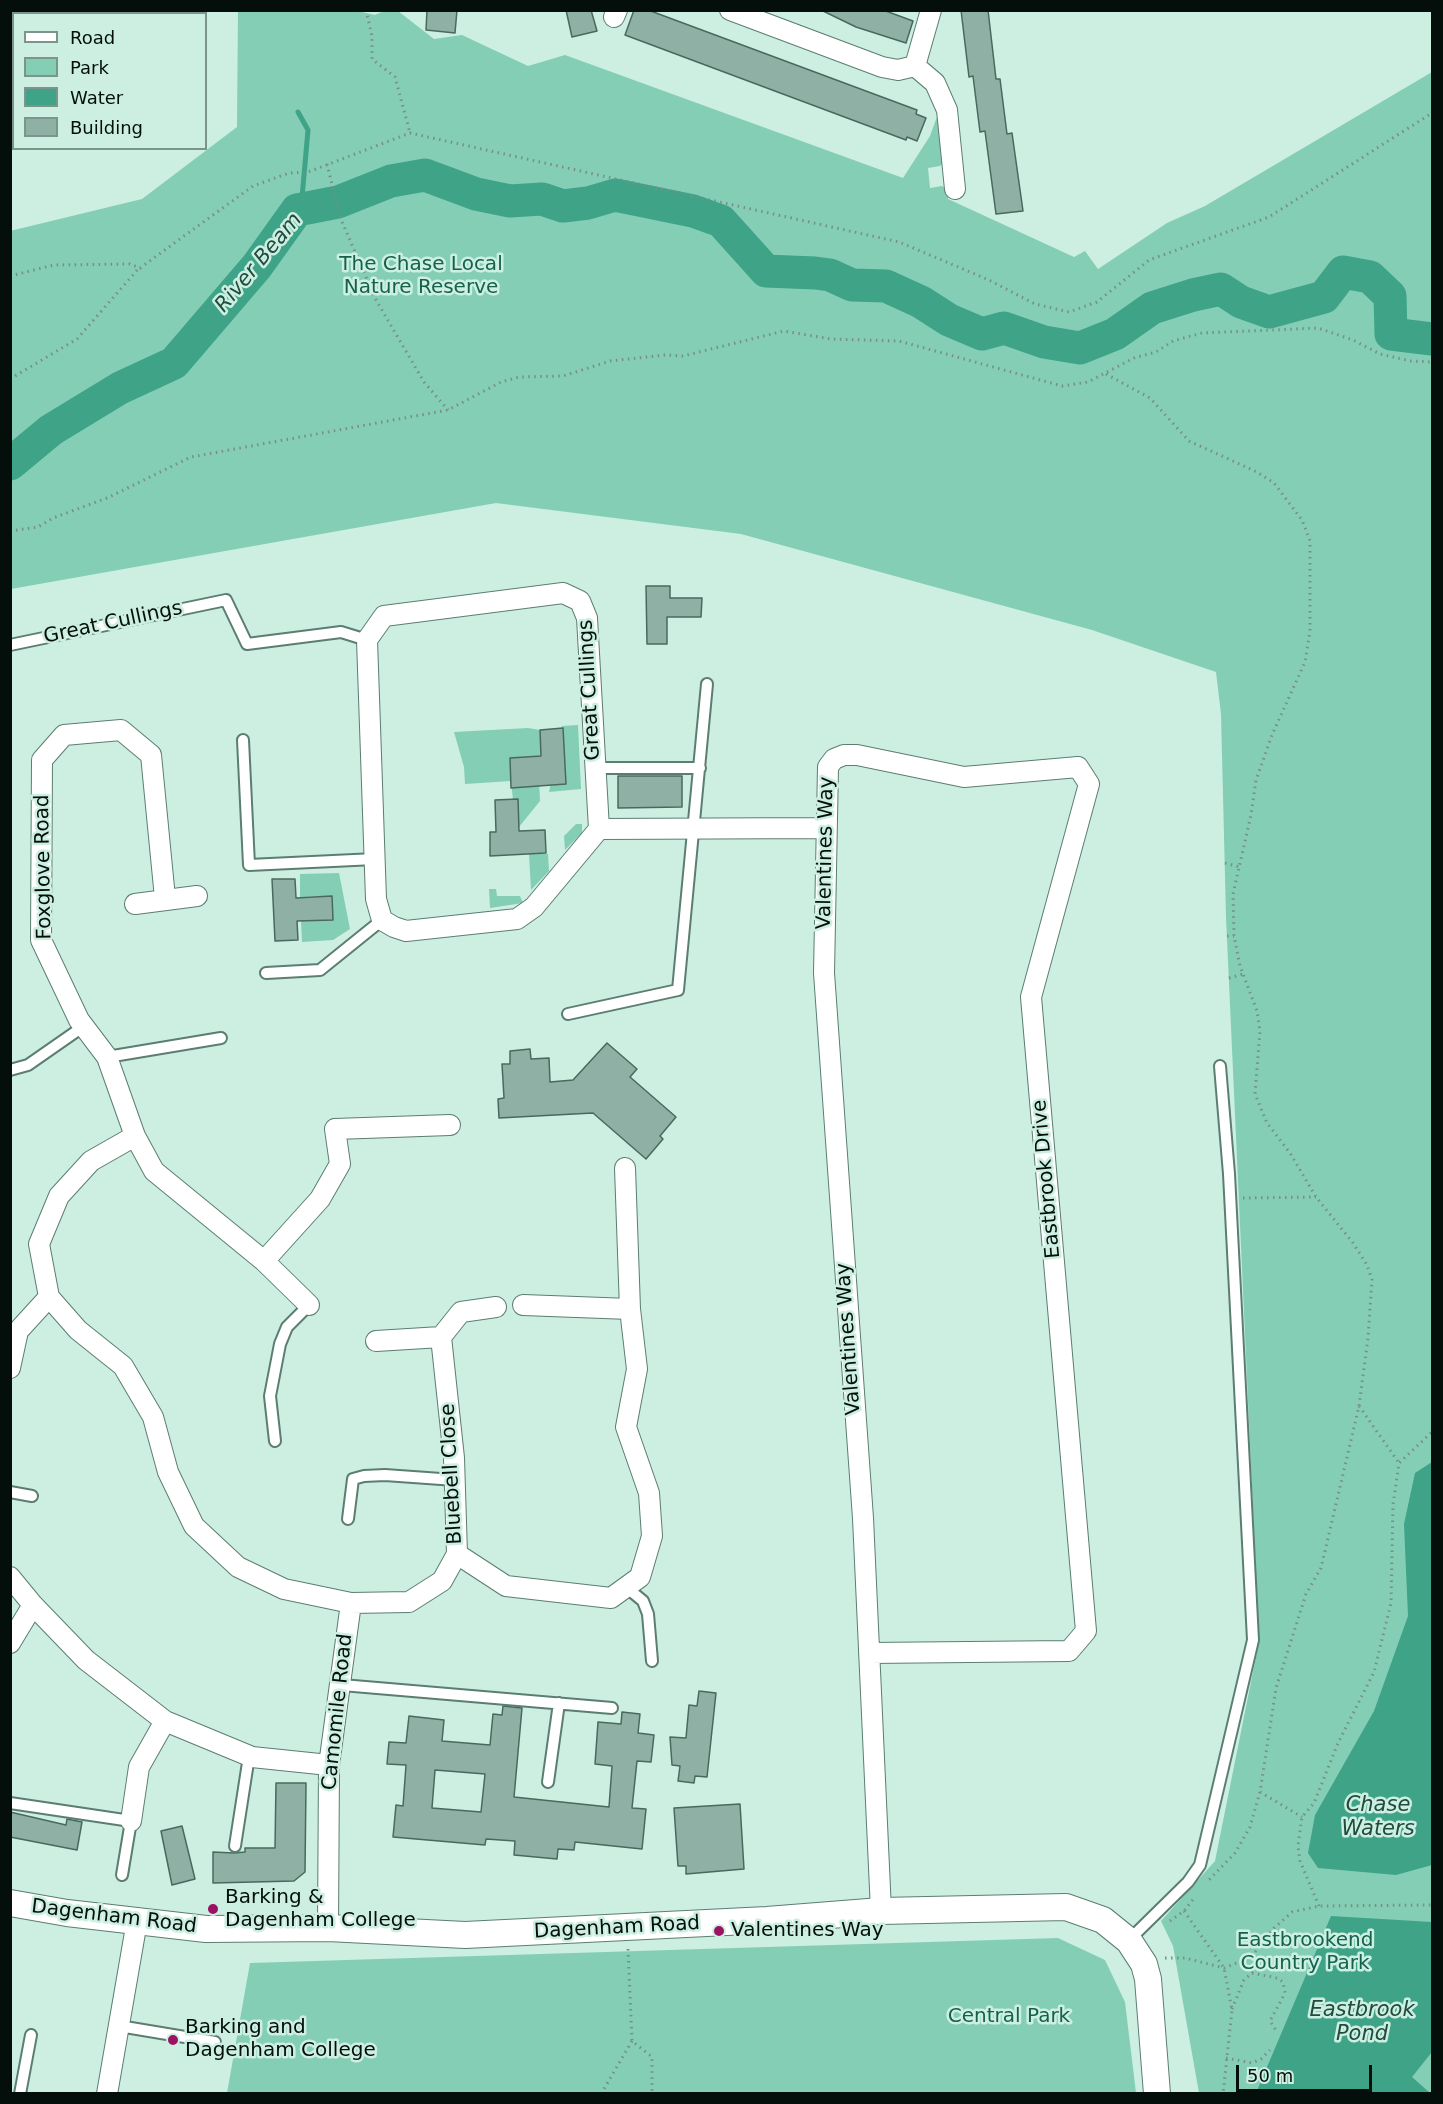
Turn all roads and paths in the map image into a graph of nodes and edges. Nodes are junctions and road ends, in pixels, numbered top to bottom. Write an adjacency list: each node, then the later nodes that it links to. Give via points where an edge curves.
1 (366, 10): 6 (path, via 372,59 394,77)
2 (730, 10): 4 (street, via 882,68)
3 (931, 10): 4 (street)
4 (915, 66): 8 (street, via 935,83 947,110)
5 (1432, 112): 6 (path, via 1269,217 1149,260 1097,302 1069,312 1035,304 899,242)
6 (410, 133): 7 (path)
7 (327, 164): 9 (path, via 253,186); 14 (path, via 340,217 376,300 424,382)
8 (955, 189)
9 (140, 268): 10 (path, via 130,264 54,265); 13 (path, via 77,339)
10 (10, 276)
11 (1432, 362): 12 (path, via 1380,354 1317,328 1202,333 1173,340 1156,352 1134,358)
12 (1106, 374): 14 (path, via 1079,385 1062,386 899,341 831,339 784,331 683,356 610,361 563,376 519,377 501,382); 28 (path, via 1150,398 1189,441 1274,483 1302,520 1310,541 1310,631 1305,662 1256,780)
13 (10, 379)
14 (448, 410): 15 (path, via 191,458 38,527)
15 (10, 531)
16 (367, 640): 17 (lane, Great Cullings, via 341,632 247,644 226,600); 21 (street, Great Cullings, via 384,616 563,593 574,596 587,618); 26 (street)
17 (10, 645)
18 (707, 684): 22 (lane)
19 (243, 740): 26 (lane, via 249,865)
20 (828, 766): 24 (street, Valentines Way); 72 (street, Eastbrook Drive, via 844,755 857,755 964,777 1078,767 1089,784 1031,997 1086,1631 1069,1651)
21 (594, 768): 22 (lane); 25 (street, Great Cullings)
22 (700, 768): 23 (lane)
23 (692, 827): 24 (street); 25 (street); 38 (lane, via 678,990)
24 (825, 828): 72 (street, Valentines Way, via 824,973)
25 (599, 829): 32 (street, via 534,907 517,919 406,931)
26 (375, 859): 32 (street, via 376,899)
27 (1224, 863): 28 (path)
28 (1240, 867): 34 (path, via 1233,894)
29 (197, 896): 30 (street)
30 (165, 898): 31 (street); 39 (street, Foxglove Road, via 151,755 121,730 64,735 42,760 41,940)
31 (135, 904)
32 (382, 920): 35 (lane, via 320,970)
33 (1227, 936): 34 (path)
34 (1234, 936): 36 (path)
35 (267, 973)
36 (1243, 974): 37 (path); 47 (path, via 1260,1031 1255,1094 1267,1123)
37 (1229, 978)
38 (568, 1014)
39 (84, 1026): 41 (street, Foxglove Road); 43 (lane, via 28,1065)
40 (221, 1038): 41 (lane)
41 (107, 1057): 45 (street, Foxglove Road)
42 (1220, 1066): 48 (lane)
43 (10, 1070)
44 (450, 1125): 49 (street, via 335,1129 340,1164 320,1199)
45 (135, 1136): 49 (street, Foxglove Road, via 153,1171); 50 (street, via 91,1161 59,1196 39,1244)
46 (625, 1168): 54 (street)
47 (1316, 1197): 48 (path); 58 (path, via 1353,1243 1372,1280)
48 (1230, 1198): 98 (lane, via 1253,1640 1200,1865)
49 (264, 1261): 51 (street, Foxglove Road)
50 (49, 1298): 57 (street, via 18,1331); 69 (street, Bluebell Close, via 78,1330 123,1366 153,1417 168,1472 194,1526 238,1567 284,1589)
51 (309, 1305): 60 (lane, via 287,1327 280,1344 270,1396)
52 (523, 1305): 54 (street)
53 (496, 1307): 55 (street, via 461,1312)
54 (630, 1309): 68 (street, via 637,1368 626,1427 650,1493 652,1536 640,1576)
55 (441, 1338): 56 (street); 62 (street, Bluebell Close)
56 (376, 1341)
57 (10, 1368)
58 (1359, 1406): 61 (path); 81 (path, via 1321,1568 1306,1594 1276,1688)
59 (1432, 1432): 61 (path)
60 (275, 1441)
61 (1399, 1462): 83 (path, via 1392,1514 1391,1603 1374,1672 1338,1743 1314,1803)
62 (455, 1480): 65 (lane, via 385,1475 353,1479); 66 (street, Bluebell Close)
63 (10, 1492): 64 (lane)
64 (32, 1496)
65 (348, 1519)
66 (457, 1554): 68 (street, via 506,1586 611,1598); 69 (street, Bluebell Close, via 442,1581 409,1602)
67 (10, 1577): 70 (street)
68 (626, 1587): 73 (lane, via 643,1601 648,1614)
69 (351, 1603): 74 (street, Camomile Road)
70 (33, 1605): 71 (street); 77 (street, via 86,1660)
71 (10, 1643)
72 (869, 1653): 92 (street, Valentines Way)
73 (652, 1661)
74 (342, 1684): 75 (lane); 79 (street, Camomile Road)
75 (559, 1703): 76 (lane); 80 (lane)
76 (612, 1708)
77 (165, 1721): 78 (street); 84 (street, via 140,1767)
78 (249, 1756): 79 (street); 85 (lane)
79 (329, 1765): 96 (street, Camomile Road)
80 (548, 1782)
81 (1260, 1792): 83 (path); 87 (path, via 1250,1827 1234,1853)
82 (10, 1803): 84 (lane)
83 (1302, 1817): 91 (path, via 1300,1861)
84 (131, 1821): 86 (lane)
85 (235, 1846)
86 (122, 1875)
87 (1206, 1884)
88 (1199, 1893): 93 (path)
89 (10, 1903): 94 (street, Dagenham Road)
90 (1432, 1905): 91 (path)
91 (1319, 1906): 100 (path, via 1292,1912 1251,1957)
92 (881, 1911): 97 (street, Dagenham Road); 98 (street, Dagenham Road, via 1066,1907 1103,1920)
93 (1184, 1911): 95 (path); 100 (path)
94 (137, 1921): 96 (street, Dagenham Road, via 206,1929); 102 (street)
95 (1162, 1925)
96 (328, 1928): 97 (street, Dagenham Road, via 465,1935)
97 (627, 1928): 105 (path)
98 (1129, 1941): 99 (street, Dagenham Road)
99 (1144, 1964): 100 (path, via 1172,1956); 113 (street, Dagenham Road)
100 (1224, 1968): 101 (path)
101 (1232, 2010): 103 (path, via 1244,1980 1252,1973 1277,1978 1286,1993 1271,2015); 108 (path)
102 (119, 2026): 106 (lane); 110 (street)
103 (1277, 2032)
104 (31, 2035): 109 (lane)
105 (632, 2041): 111 (path); 112 (path, via 652,2057)
106 (215, 2042)
107 (1270, 2050): 108 (path, via 1252,2062)
108 (1226, 2058): 114 (path)
109 (20, 2094)
110 (107, 2094)
111 (601, 2094)
112 (652, 2094)
113 (1157, 2094)
114 (1223, 2094)

